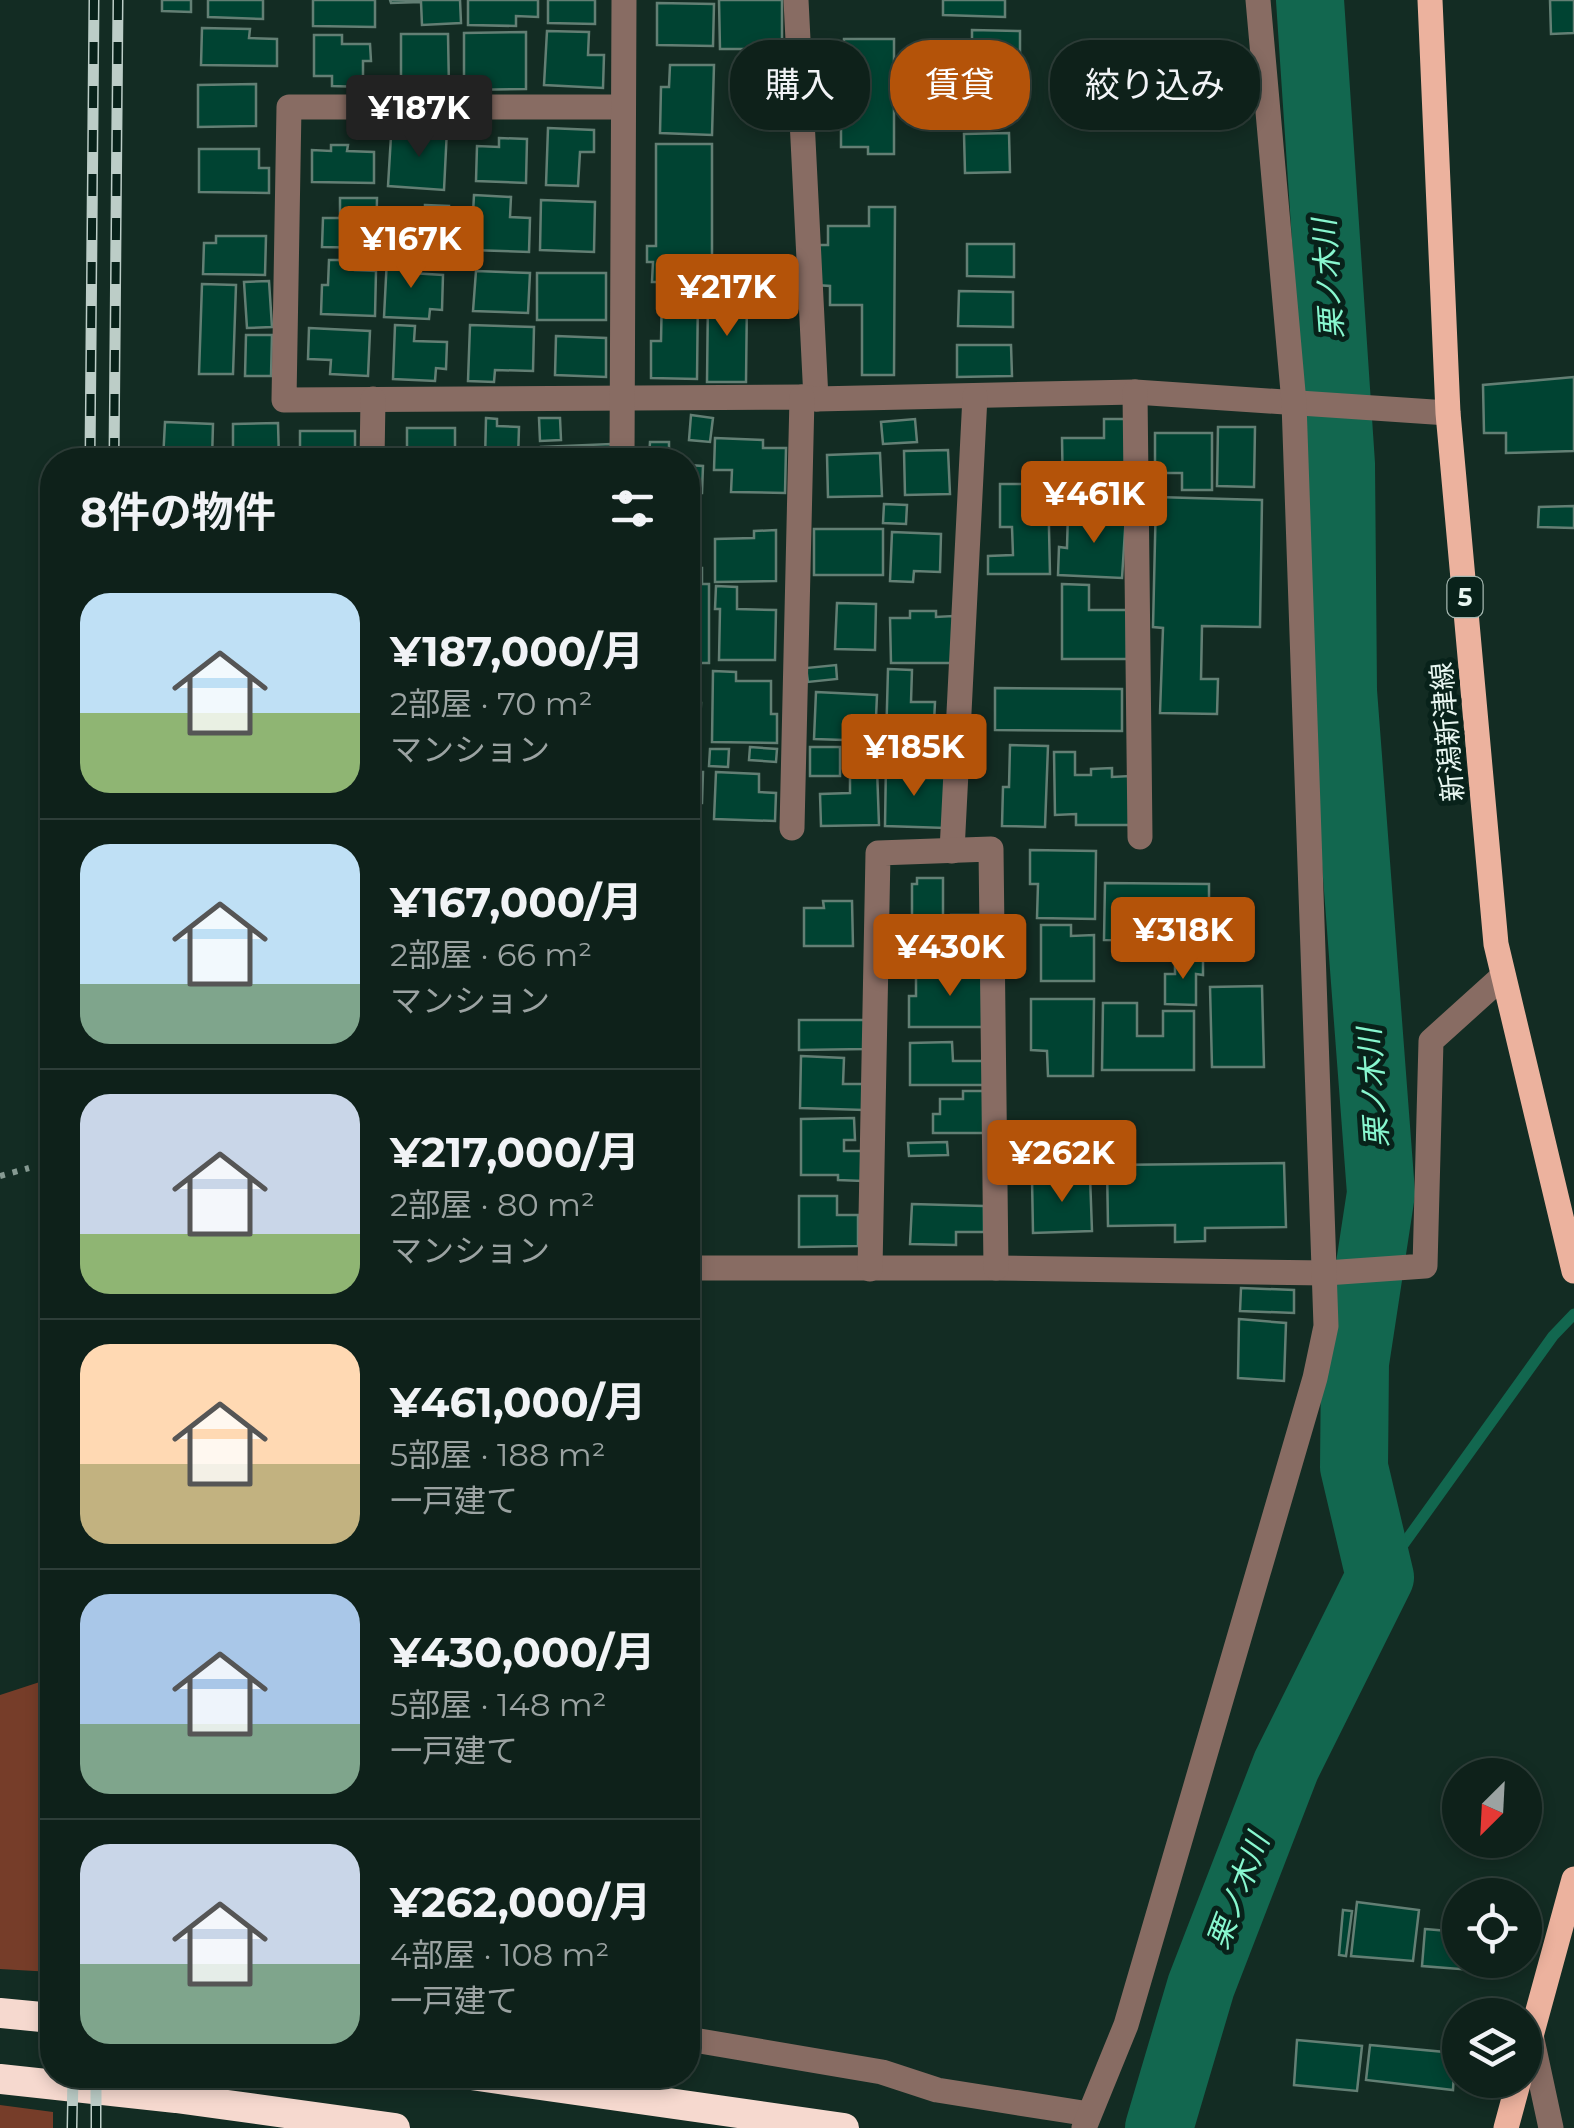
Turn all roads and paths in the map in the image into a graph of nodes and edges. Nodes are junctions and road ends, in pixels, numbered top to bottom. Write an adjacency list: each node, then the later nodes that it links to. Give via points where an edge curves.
1 (624, 0): 5 (street)
2 (796, 0): 9 (street)
3 (1258, 0): 11 (street)
4 (1430, 0): 12 (main road, 新潟新津線 / 5)
5 (622, 107): 8 (street, via 289,106 284,400); 10 (street)
6 (1135, 392): 7 (street); 11 (street); 16 (street)
7 (975, 396): 9 (street); 17 (street)
8 (373, 398): 10 (street); 13 (street)
9 (809, 398): 10 (street); 15 (street)
10 (623, 400): 14 (street)
11 (1294, 403): 12 (street); 25 (street)
12 (1448, 412): 18 (main road, 新潟新津線 / 5)
13 (372, 448)
14 (622, 448)
15 (792, 828)
16 (1140, 838)
17 (952, 851): 22 (street, via 991,850); 23 (street, via 878,853)
18 (1503, 976): 24 (main road, 新潟新津線 / 5); 25 (street, via 1431,1041 1425,1266)
19 (28, 1168): 20 (path)
20 (0, 1176)
21 (700, 1268): 23 (street)
22 (996, 1268): 23 (street); 25 (street)
23 (870, 1269)
24 (1574, 1271)
25 (1326, 1274): 37 (street, via 1326,1326 1315,1378 1126,2025)
26 (1574, 1879): 27 (main road)
27 (1541, 1998)
28 (0, 2012): 29 (highway)
29 (40, 2017)
30 (700, 2042): 37 (street, via 882,2072)
31 (0, 2079): 32 (highway)
32 (40, 2083)
33 (83, 2088): 38 (highway)
34 (562, 2088): 39 (highway)
35 (1542, 2096): 41 (street)
36 (1514, 2098): 40 (main road)
37 (1086, 2121)
38 (395, 2128)
39 (844, 2128)
40 (1506, 2128)
41 (1551, 2128)

